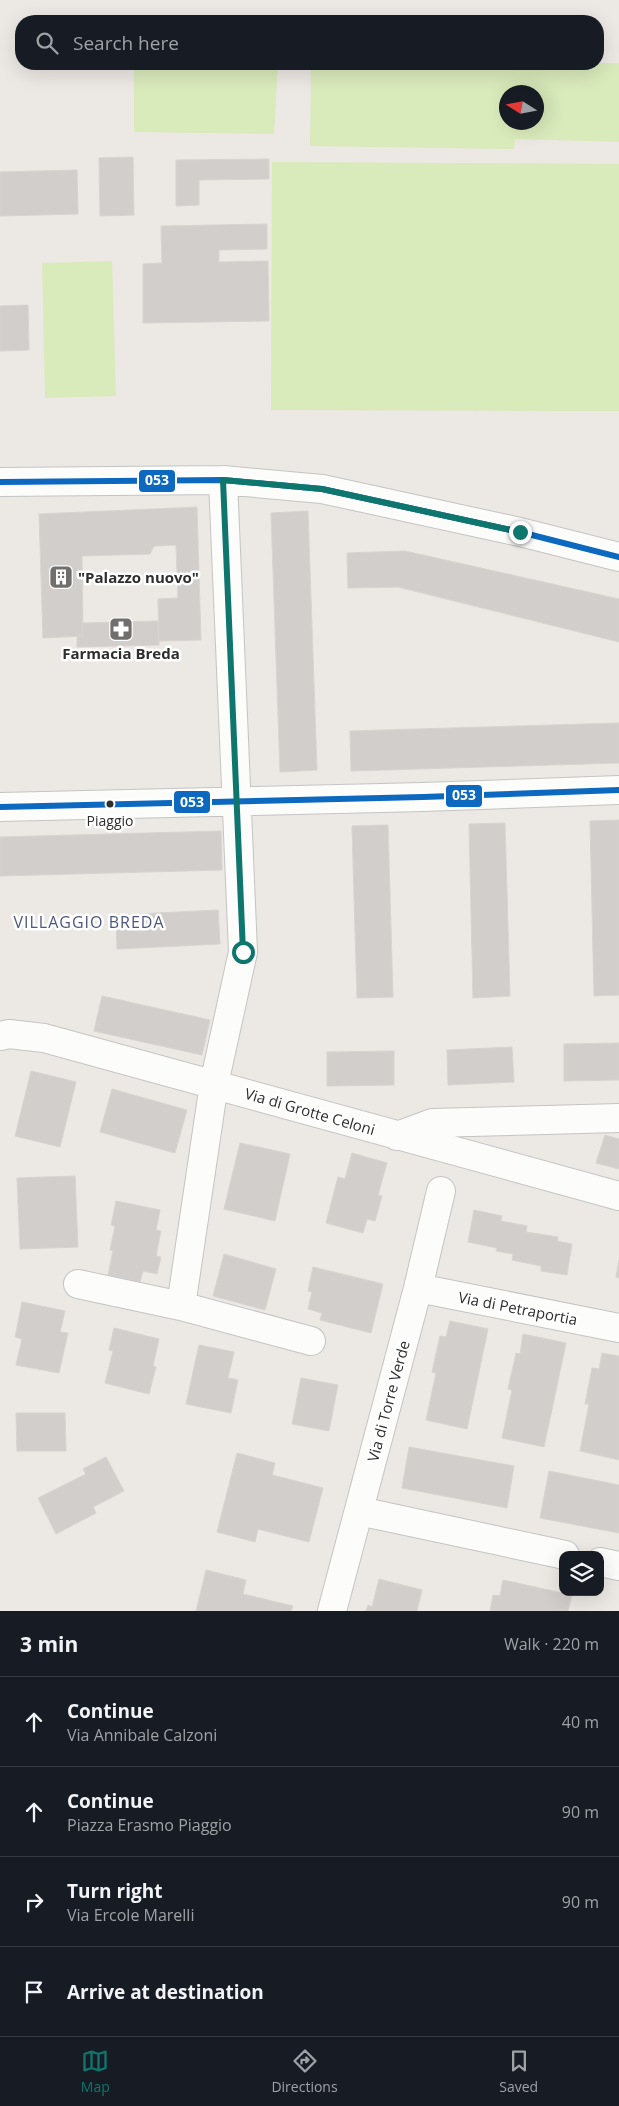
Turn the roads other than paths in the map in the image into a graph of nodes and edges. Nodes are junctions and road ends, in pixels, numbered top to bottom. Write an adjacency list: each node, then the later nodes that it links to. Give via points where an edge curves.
1 (223, 480): 2 (street); 3 (street, via 322,489 492,525); 5 (street)
2 (0, 482)
3 (619, 557)
4 (619, 790): 5 (street)
5 (236, 802): 6 (street); 8 (street, via 243,952)
6 (0, 807)
7 (0, 1036): 8 (street, Via di Grotte Celoni, via 44,1038)
8 (214, 1084): 10 (street, Via di Grotte Celoni); 15 (street)
9 (619, 1118): 10 (street, via 432,1123)
10 (397, 1136): 12 (street, Via di Grotte Celoni)
11 (441, 1191): 14 (street, Via di Torre Verde)
12 (619, 1196)
13 (78, 1284): 15 (street)
14 (418, 1288): 16 (street, Via di Petraportia); 18 (street, Via di Torre Verde)
15 (182, 1306): 17 (street)
16 (619, 1328)
17 (311, 1341)
18 (359, 1511): 19 (street); 22 (street, Via di Torre Verde)
19 (559, 1554)
20 (604, 1563): 21 (street)
21 (619, 1566)
22 (332, 1611)

